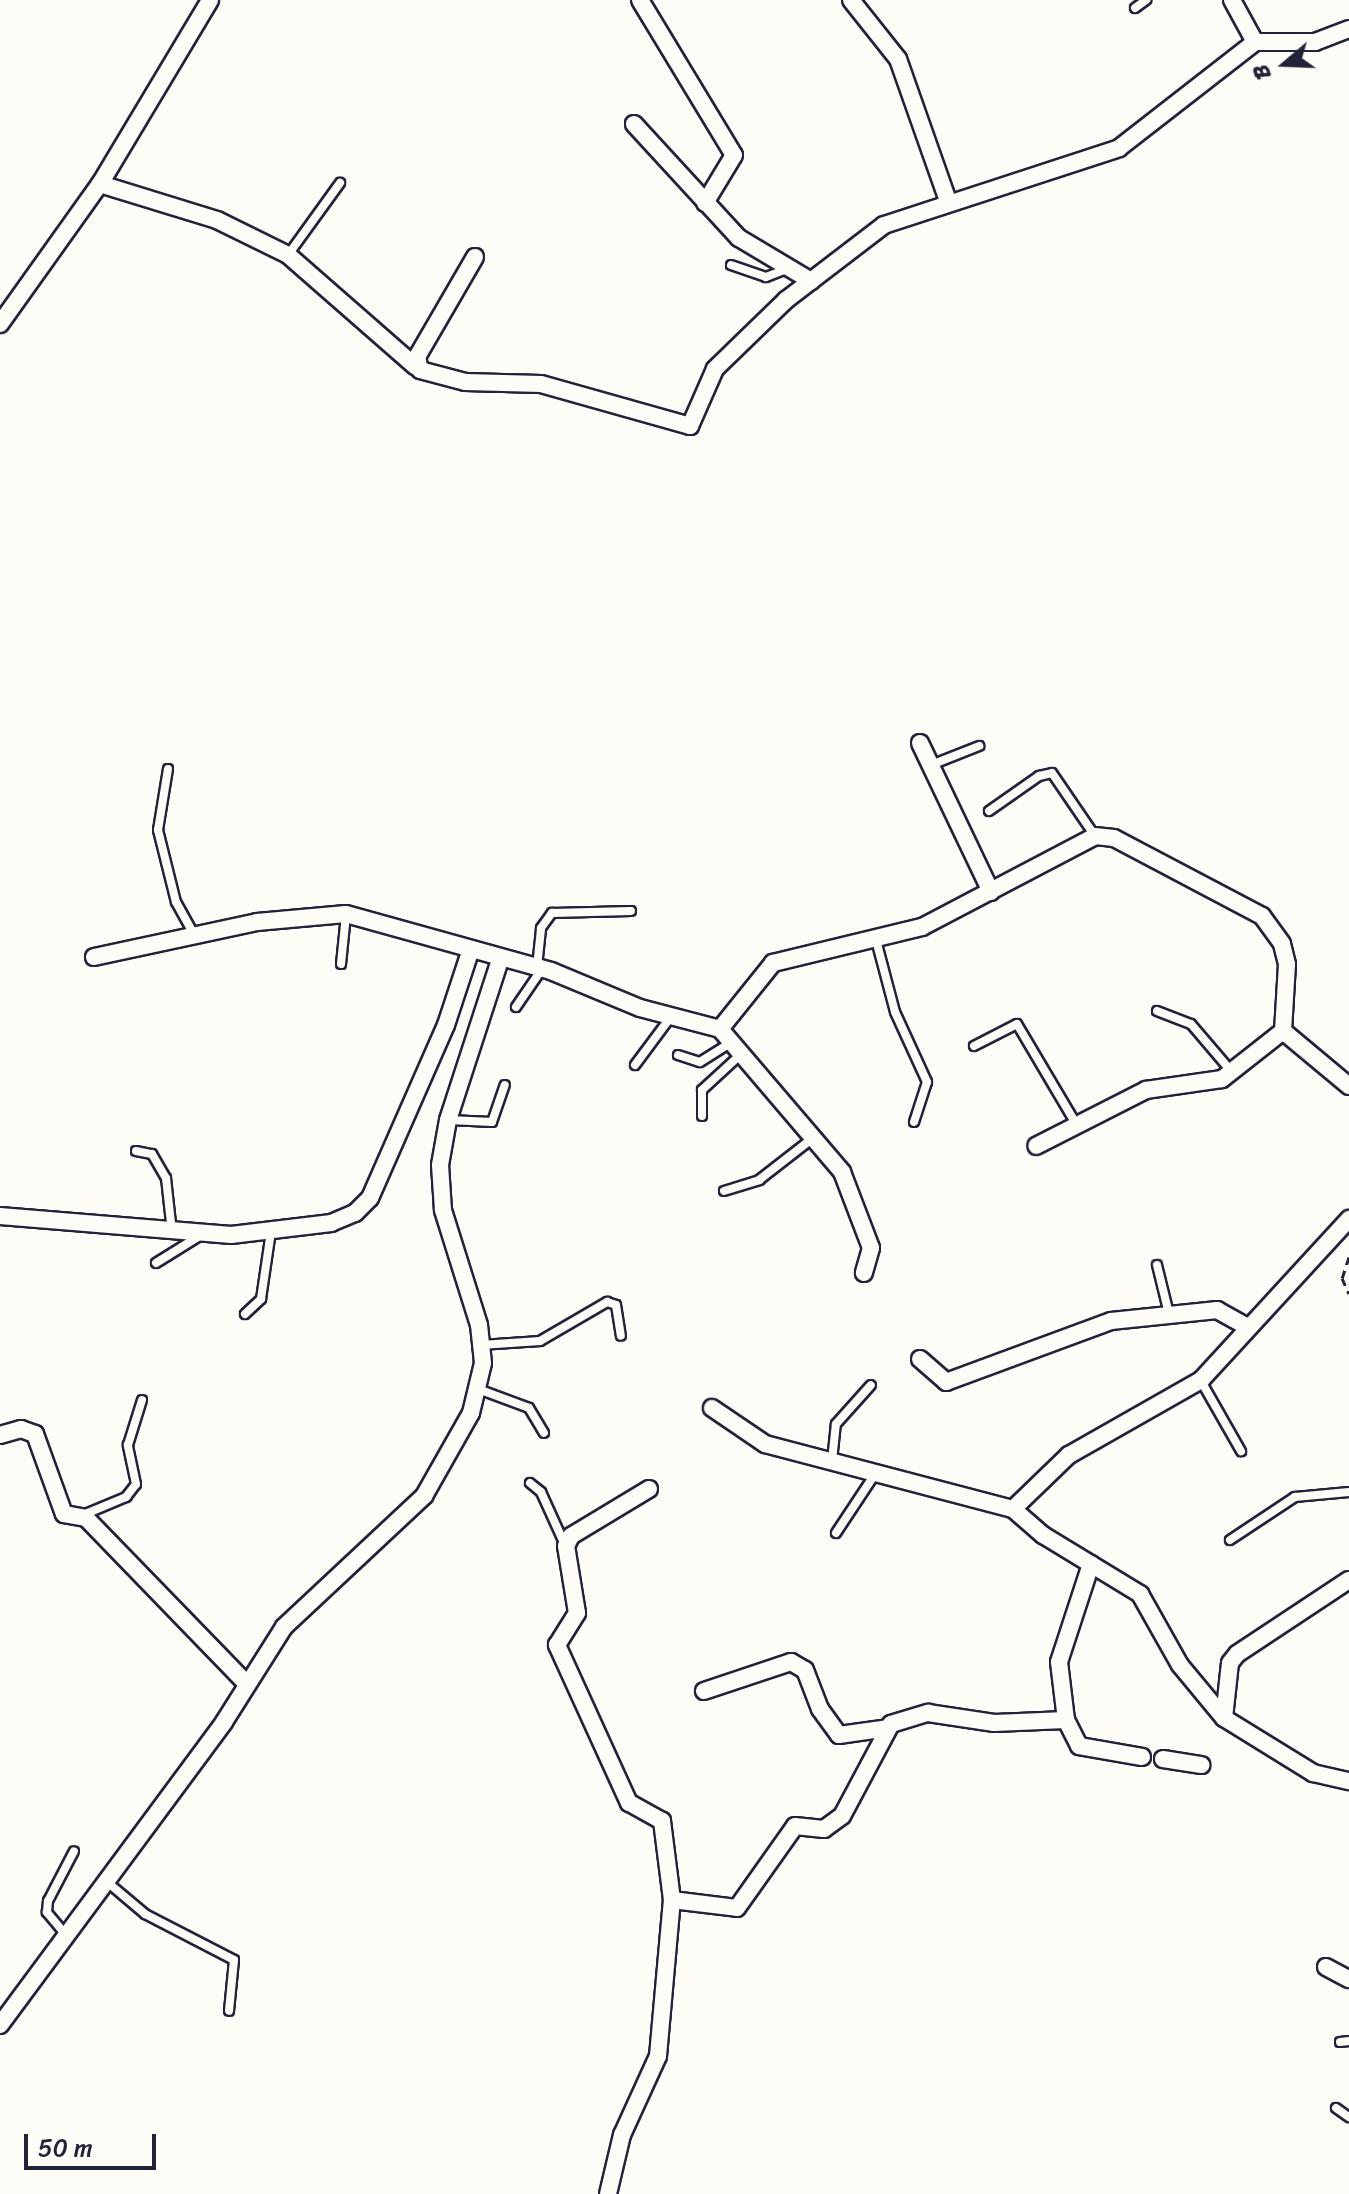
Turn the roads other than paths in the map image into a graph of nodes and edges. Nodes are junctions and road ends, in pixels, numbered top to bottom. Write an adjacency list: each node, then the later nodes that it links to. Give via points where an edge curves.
1 (210, 0): 11 (street)
2 (640, 0): 13 (street, via 734,155)
3 (851, 0): 12 (street, via 902,69)
4 (1146, 0): 6 (lane)
5 (1232, 0): 8 (street)
6 (1135, 8)
7 (1349, 29): 8 (street, via 1315,42)
8 (1255, 42): 12 (street, via 1119,148)
9 (634, 124): 13 (street)
10 (340, 183): 14 (lane)
11 (100, 184): 14 (street, via 217,220); 19 (street)
12 (948, 201): 18 (street, via 884,225)
13 (705, 203): 17 (street, via 739,238)
14 (288, 255): 20 (street)
15 (475, 257): 20 (street)
16 (731, 265): 17 (lane, via 766,277)
17 (787, 269): 18 (street)
18 (811, 281): 20 (street, via 715,369 690,426 541,384 450,380)
19 (0, 324)
20 (415, 366)
21 (920, 743): 23 (street)
22 (979, 746): 23 (lane)
23 (930, 765): 27 (street)
24 (168, 769): 30 (lane, via 158,830 176,902)
25 (989, 811): 26 (lane, via 1039,776 1052,773)
26 (1095, 836): 27 (street); 40 (street, via 1114,838 1254,910 1273,927 1287,964)
27 (991, 892): 31 (street, via 922,927)
28 (631, 911): 35 (lane, via 552,913 540,937)
29 (346, 914): 30 (street); 32 (street); 34 (lane)
30 (194, 935): 33 (street)
31 (876, 940): 39 (street, via 773,963); 50 (lane, via 895,1012 927,1082)
32 (484, 954): 35 (street); 49 (street); 58 (street, via 446,1025 370,1198 331,1223)
33 (94, 957)
34 (341, 964)
35 (540, 969): 36 (lane); 38 (street)
36 (516, 1007)
37 (1157, 1011): 45 (lane, via 1191,1024)
38 (670, 1018): 39 (street); 44 (lane)
39 (720, 1029): 42 (street)
40 (1283, 1031): 45 (street); 47 (street)
41 (974, 1046): 51 (lane, via 1017,1024)
42 (734, 1050): 43 (lane, via 700,1062); 48 (lane, via 702,1090); 52 (street)
43 (678, 1055)
44 (635, 1065)
45 (1232, 1071): 51 (street, via 1214,1082 1146,1090)
46 (505, 1085): 49 (lane, via 492,1122)
47 (1349, 1086)
48 (702, 1116)
49 (448, 1120): 68 (street, via 440,1165 443,1210)
50 (914, 1122)
51 (1075, 1122): 53 (street)
52 (817, 1135): 55 (lane, via 759,1180); 63 (street, via 853,1191 867,1229 871,1258)
53 (1036, 1146)
54 (136, 1151): 59 (lane, via 152,1154 166,1178)
55 (724, 1191)
56 (0, 1216): 59 (street, via 108,1221)
57 (1349, 1219): 66 (street)
58 (271, 1230): 60 (street); 64 (lane, via 261,1299)
59 (172, 1232): 60 (street)
60 (201, 1235): 61 (lane)
61 (156, 1263)
62 (1157, 1265): 65 (lane)
63 (864, 1273)
64 (245, 1314)
65 (1169, 1314): 66 (street, via 1226,1311); 69 (street, via 1076,1329 946,1382)
66 (1248, 1327): 70 (street)
67 (621, 1336): 68 (lane, via 616,1305 607,1302 540,1341)
68 (481, 1345): 72 (street)
69 (920, 1359)
70 (1201, 1380): 77 (lane); 83 (street, via 1069,1455)
71 (871, 1385): 78 (lane, via 836,1424)
72 (477, 1388): 75 (lane, via 529,1408); 90 (street, via 471,1413 424,1496 284,1627)
73 (142, 1400): 84 (lane, via 128,1445 136,1484 126,1497)
74 (712, 1408): 78 (street, via 765,1444)
75 (544, 1433)
76 (0, 1435): 84 (street, via 21,1429 35,1434 58,1506 70,1517)
77 (1241, 1451)
78 (832, 1461): 79 (street)
79 (878, 1471): 83 (street); 85 (lane)
80 (530, 1483): 87 (lane, via 541,1492)
81 (649, 1489): 87 (street, via 571,1536)
82 (1349, 1492): 86 (lane, via 1295,1497)
83 (1013, 1509): 88 (street)
84 (87, 1519): 90 (street)
85 (836, 1533)
86 (1230, 1540)
87 (566, 1546): 101 (street, via 577,1613 557,1645 629,1803 662,1821)
88 (1091, 1564): 92 (street, via 1140,1594 1180,1665); 93 (street, via 1059,1662)
89 (1349, 1580): 92 (street, via 1237,1654 1230,1663)
90 (246, 1683): 100 (street)
91 (704, 1691): 94 (street, via 791,1662 808,1674 833,1731 845,1735)
92 (1224, 1718): 98 (street, via 1313,1773)
93 (1066, 1720): 94 (street, via 994,1723 928,1713); 95 (street, via 1079,1746)
94 (881, 1727): 101 (street, via 842,1816 824,1829 795,1826 737,1908)
95 (1142, 1757)
96 (1163, 1759): 97 (street)
97 (1202, 1765)
98 (1349, 1781)
99 (74, 1851): 102 (lane, via 48,1901 47,1912)
100 (105, 1880): 102 (street); 105 (lane, via 145,1914 234,1960)
101 (672, 1900): 109 (street, via 658,2056 622,2135)
102 (66, 1935): 106 (street)
103 (1326, 1967): 104 (street)
104 (1349, 1979)
105 (229, 2011)
106 (0, 2025)
107 (1336, 2108): 108 (lane)
108 (1349, 2117)
109 (608, 2194)

